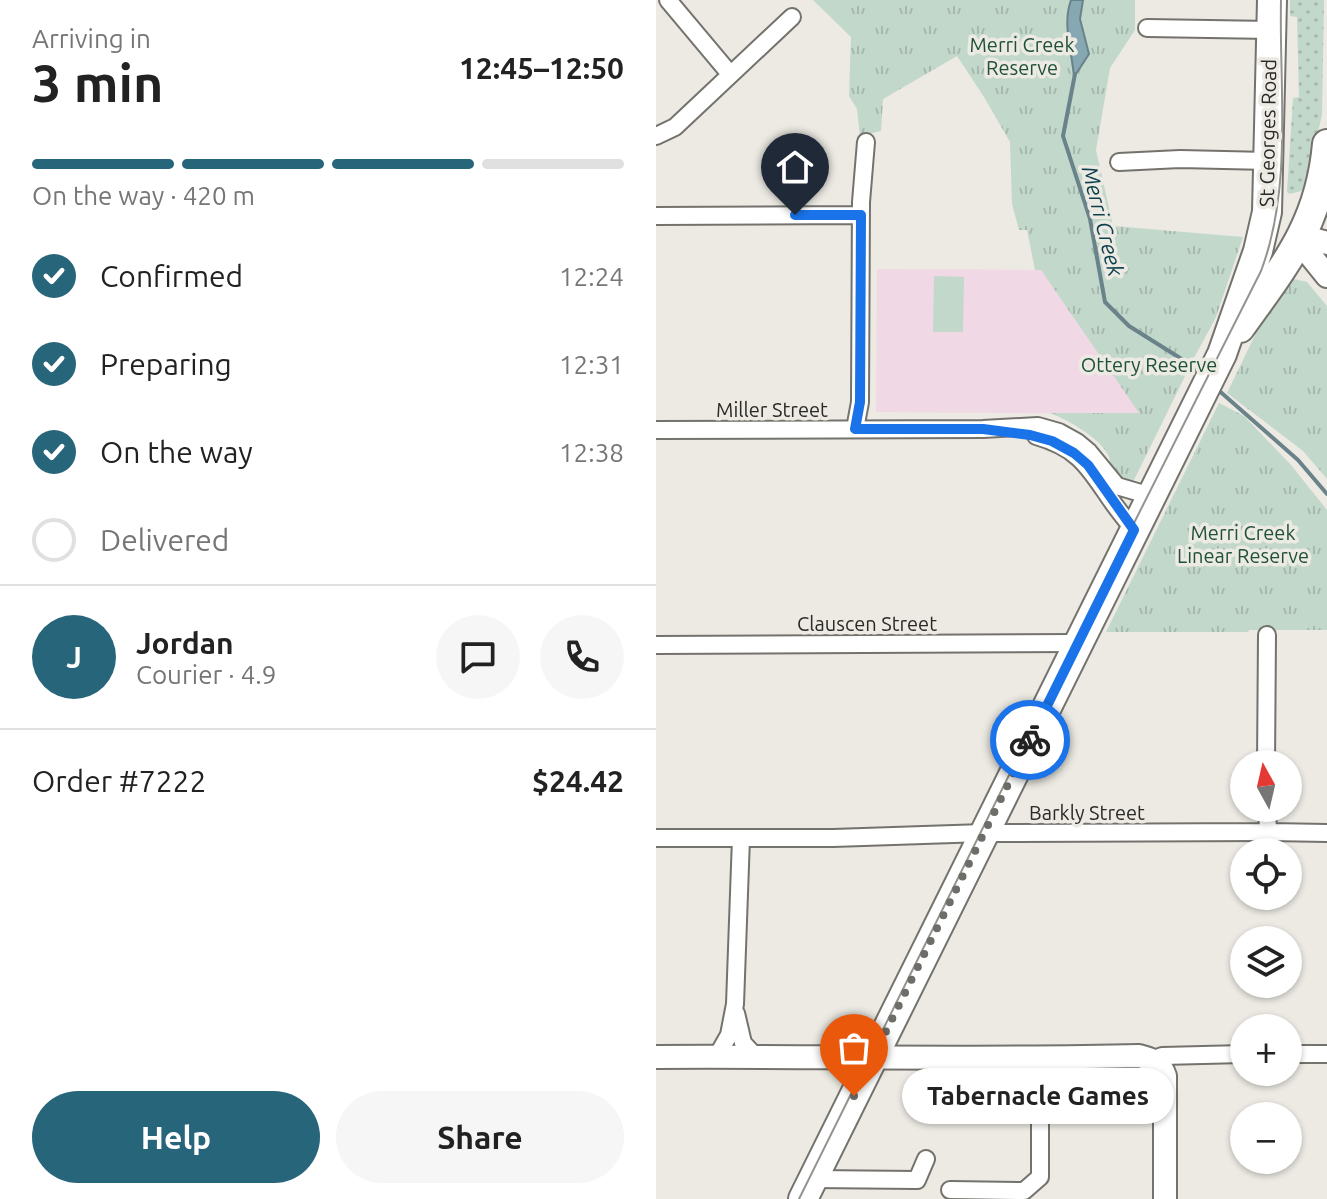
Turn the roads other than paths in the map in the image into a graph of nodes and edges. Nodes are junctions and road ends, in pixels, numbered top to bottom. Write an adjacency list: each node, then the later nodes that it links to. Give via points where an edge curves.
1 (668, 0): 6 (street)
2 (1272, 0): 5 (highway, St Georges Road)
3 (792, 17): 6 (street)
4 (1147, 28): 5 (street)
5 (1271, 30): 10 (highway, St Georges Road)
6 (730, 74): 7 (street, via 675,127)
7 (656, 136)
8 (866, 142): 14 (street)
9 (1327, 145): 13 (highway, St Georges Road)
10 (1268, 161): 11 (street); 12 (highway, St Georges Road)
11 (1119, 162)
12 (1269, 190): 13 (highway, via 1285,201); 16 (highway, via 1282,222 1293,232); 17 (highway, St Georges Road)
13 (1318, 195): 16 (highway, St Georges Road)
14 (861, 215): 15 (street); 20 (street)
15 (656, 216)
16 (1321, 235): 17 (highway, via 1285,237); 18 (street, via 1303,244); 19 (highway, St Georges Road, via 1287,263)
17 (1254, 264): 19 (highway, St Georges Road)
18 (1327, 276)
19 (1222, 354): 23 (highway, St Georges Road)
20 (860, 429): 21 (street, Miller Street); 22 (street, Miller Street)
21 (983, 429): 23 (street, Miller Street, via 1032,426 1059,432 1083,447 1117,486); 24 (street, Miller Street, via 1037,436 1074,453 1094,472)
22 (656, 430)
23 (1151, 496): 24 (highway, St Georges Road)
24 (1134, 530): 26 (highway, St Georges Road)
25 (1267, 635): 28 (street)
26 (1078, 643): 27 (street, Clauscen Street); 31 (highway, St Georges Road)
27 (656, 645)
28 (1266, 750)
29 (1268, 822): 30 (street)
30 (1268, 832): 31 (street, Barkly Street); 32 (street, Barkly Street)
31 (984, 833): 34 (street, Barkly Street); 43 (highway, St Georges Road)
32 (1327, 833)
33 (656, 838): 34 (street, Barkly Street)
34 (741, 838): 35 (street)
35 (735, 1004): 39 (street, via 730,1033); 40 (street, via 743,1042)
36 (1230, 1054): 44 (street)
37 (1302, 1054): 38 (street)
38 (1327, 1054)
39 (717, 1056): 40 (street); 41 (street)
40 (755, 1056): 43 (street)
41 (656, 1057)
42 (1040, 1057): 43 (street); 44 (street); 47 (street, via 1040,1177 1024,1191)
43 (873, 1058): 46 (highway, St Georges Road)
44 (1154, 1059): 48 (street, via 1165,1076)
45 (926, 1159): 46 (street, via 917,1180)
46 (808, 1189)
47 (950, 1190)
48 (1165, 1199)

